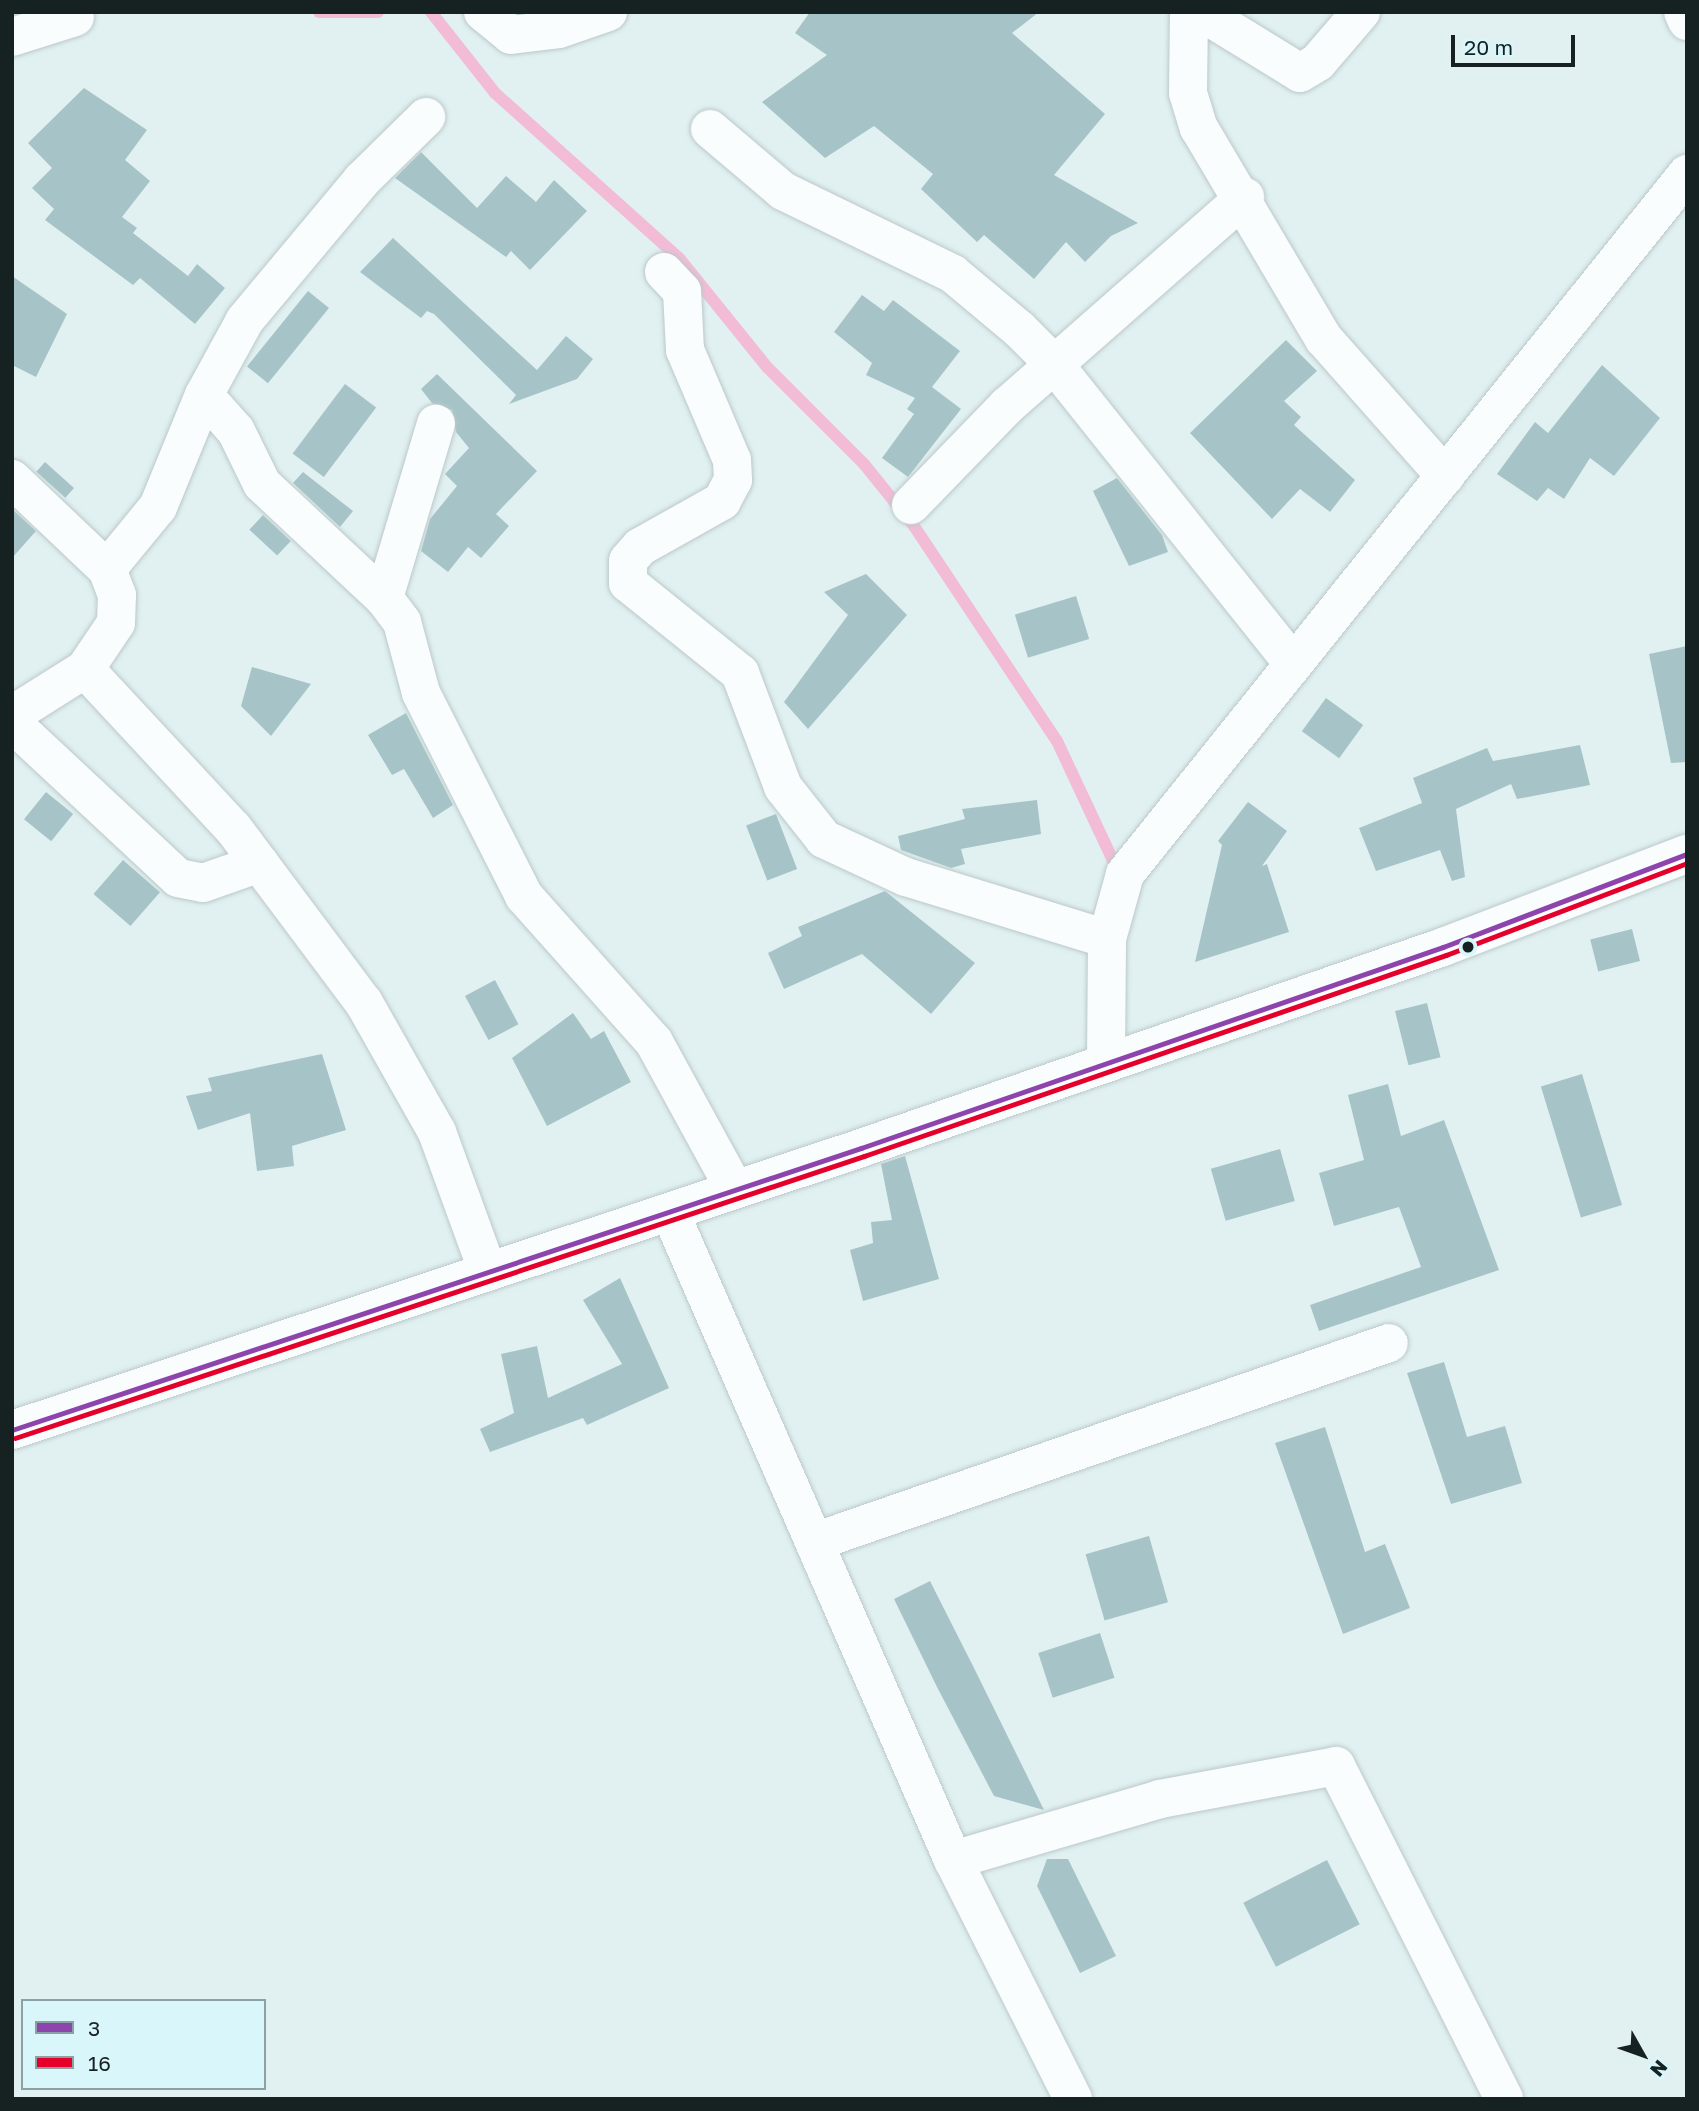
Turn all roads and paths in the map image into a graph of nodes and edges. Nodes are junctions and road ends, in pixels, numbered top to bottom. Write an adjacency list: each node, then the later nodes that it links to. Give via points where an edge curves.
1 (483, 12): 2 (street, via 511,35 559,29)
2 (608, 12)
3 (1189, 12): 13 (street, via 1188,93 1199,128)
4 (1201, 12): 5 (street, via 1300,73 1318,62)
5 (1361, 12)
6 (1683, 12): 8 (street)
7 (75, 17): 9 (street)
8 (1687, 21)
9 (12, 37)
10 (426, 117): 16 (street, via 280,275 245,320)
11 (710, 130): 15 (street, via 822,215 953,274)
12 (1687, 174): 18 (street)
13 (1245, 197): 15 (street); 18 (street, via 1324,339)
14 (664, 272): 29 (street, via 682,290 685,350 732,460 733,480 722,501 640,547 628,561 628,583 740,673 783,787 824,839 906,877)
15 (1054, 364): 20 (street); 23 (street)
16 (204, 394): 21 (street, via 158,507); 22 (street, via 236,431 262,484)
17 (436, 424): 22 (street)
18 (1445, 476): 23 (street)
19 (12, 479): 21 (street)
20 (911, 505)
21 (107, 569): 24 (street, via 117,595 116,623)
22 (384, 598): 31 (street, via 402,622 421,693 524,895 654,1042)
23 (1292, 662): 29 (street, via 1125,874)
24 (85, 669): 25 (street); 28 (street)
25 (12, 715)
26 (12, 723): 28 (street, via 178,878 203,883)
27 (1687, 854): 30 (street, via 1443,947)
28 (260, 863): 33 (street, via 364,1003 437,1132)
29 (1107, 939): 30 (street)
30 (1106, 1060): 31 (street)
31 (734, 1188): 32 (street)
32 (670, 1212): 33 (street); 36 (street)
33 (488, 1272): 35 (street)
34 (1389, 1343): 36 (street)
35 (12, 1430)
36 (817, 1541): 37 (street)
37 (953, 1860): 38 (street); 39 (street, via 1160,1799 1336,1766)
38 (1073, 2099)
39 (1504, 2099)

